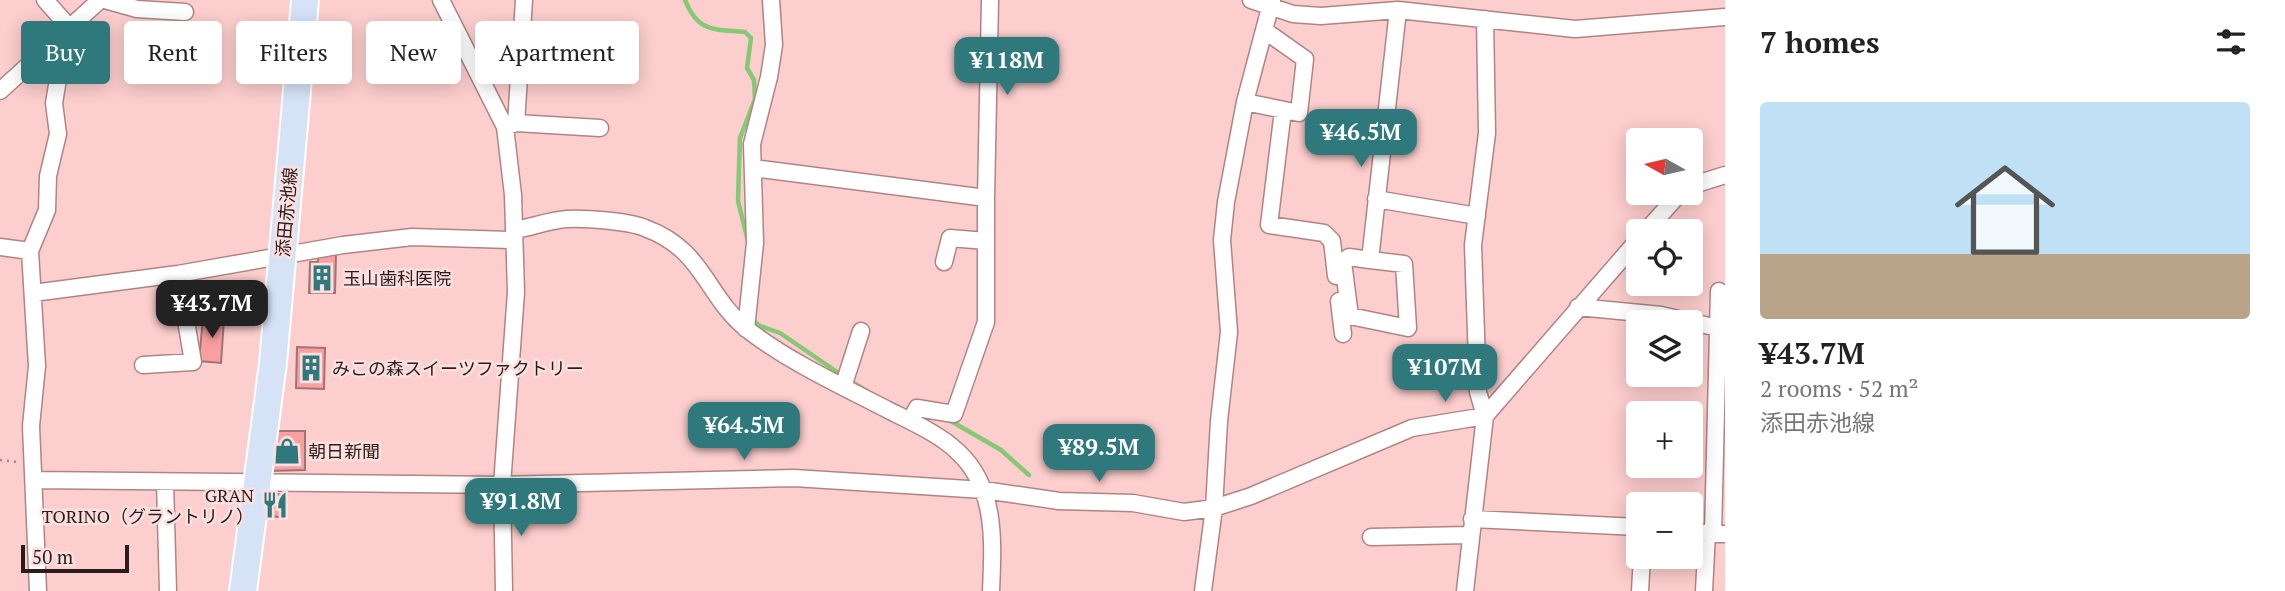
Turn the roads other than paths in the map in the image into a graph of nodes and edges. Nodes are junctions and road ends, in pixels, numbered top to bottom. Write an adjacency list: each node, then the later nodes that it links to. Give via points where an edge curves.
1 (45, 0): 14 (street)
2 (103, 0): 11 (street, via 137,9); 15 (street)
3 (305, 0): 37 (main road, 添田赤池線)
4 (441, 0): 22 (street)
5 (524, 0): 22 (street)
6 (771, 0): 24 (street, via 774,45 755,124)
7 (989, 0): 27 (street)
8 (1251, 0): 9 (street)
9 (1271, 4): 10 (street, via 1321,16); 16 (street)
10 (1398, 9): 13 (street); 28 (street)
11 (185, 12)
12 (1725, 17): 13 (street, via 1575,29)
13 (1485, 19): 30 (street, via 1487,133)
14 (61, 21)
15 (78, 21)
16 (1264, 30): 20 (street); 21 (street, via 1306,59 1299,113)
17 (21, 72): 19 (street)
18 (58, 84): 35 (street, via 54,103 58,134 48,176 47,210)
19 (0, 91)
20 (1245, 102): 21 (street); 57 (street, via 1222,240 1229,332)
21 (1283, 110): 47 (street, via 1269,225 1324,233 1332,241)
22 (511, 125): 23 (street); 32 (street)
23 (600, 128)
24 (753, 168): 27 (street); 44 (street, via 755,243)
25 (1725, 175): 26 (street)
26 (1703, 182)
27 (986, 198): 33 (street)
28 (1376, 200): 30 (street); 38 (street)
29 (1669, 205): 31 (street)
30 (1477, 216): 50 (street, via 1474,333 1478,392)
31 (1657, 219)
32 (515, 235): 37 (street, via 412,237); 44 (street, via 567,219 641,226 668,237 692,258 726,309); 55 (street, via 516,292)
33 (986, 242): 39 (street, via 950,238); 51 (street, via 986,322 954,414 917,408)
34 (0, 247): 35 (street)
35 (30, 251): 42 (street)
36 (1626, 253): 43 (street)
37 (282, 256): 40 (street); 54 (main road, 添田赤池線)
38 (1370, 260): 38 (street, via 1404,264 1408,328 1350,316 1343,262 1349,257)
39 (944, 262)
40 (178, 274): 42 (street); 48 (street, via 193,362)
41 (1719, 291): 45 (street)
42 (33, 293): 52 (street, via 37,366 30,426)
43 (1577, 307): 45 (street, via 1661,315); 50 (street)
44 (746, 328): 49 (street)
45 (1718, 328): 60 (street)
46 (861, 331): 49 (street)
47 (1343, 334)
48 (143, 365)
49 (843, 387): 51 (street)
50 (1485, 416): 57 (street, via 1412,428); 58 (street)
51 (909, 421): 56 (street, via 958,452)
52 (34, 480): 53 (street); 63 (street)
53 (165, 482): 54 (street); 64 (street)
54 (259, 483): 55 (street); 65 (main road, 添田赤池線)
55 (502, 485): 56 (street, via 794,478); 66 (street)
56 (984, 490): 57 (street, via 1184,512); 67 (street, via 991,512)
57 (1214, 508): 68 (street)
58 (1471, 527): 59 (street); 61 (street); 69 (street)
59 (1626, 527)
60 (1715, 533): 71 (street)
61 (1371, 537)
62 (1641, 569): 70 (street)
63 (38, 591)
64 (167, 591)
65 (243, 591)
66 (504, 591)
67 (991, 591)
68 (1203, 591)
69 (1465, 591)
70 (1640, 591)
71 (1704, 591)

